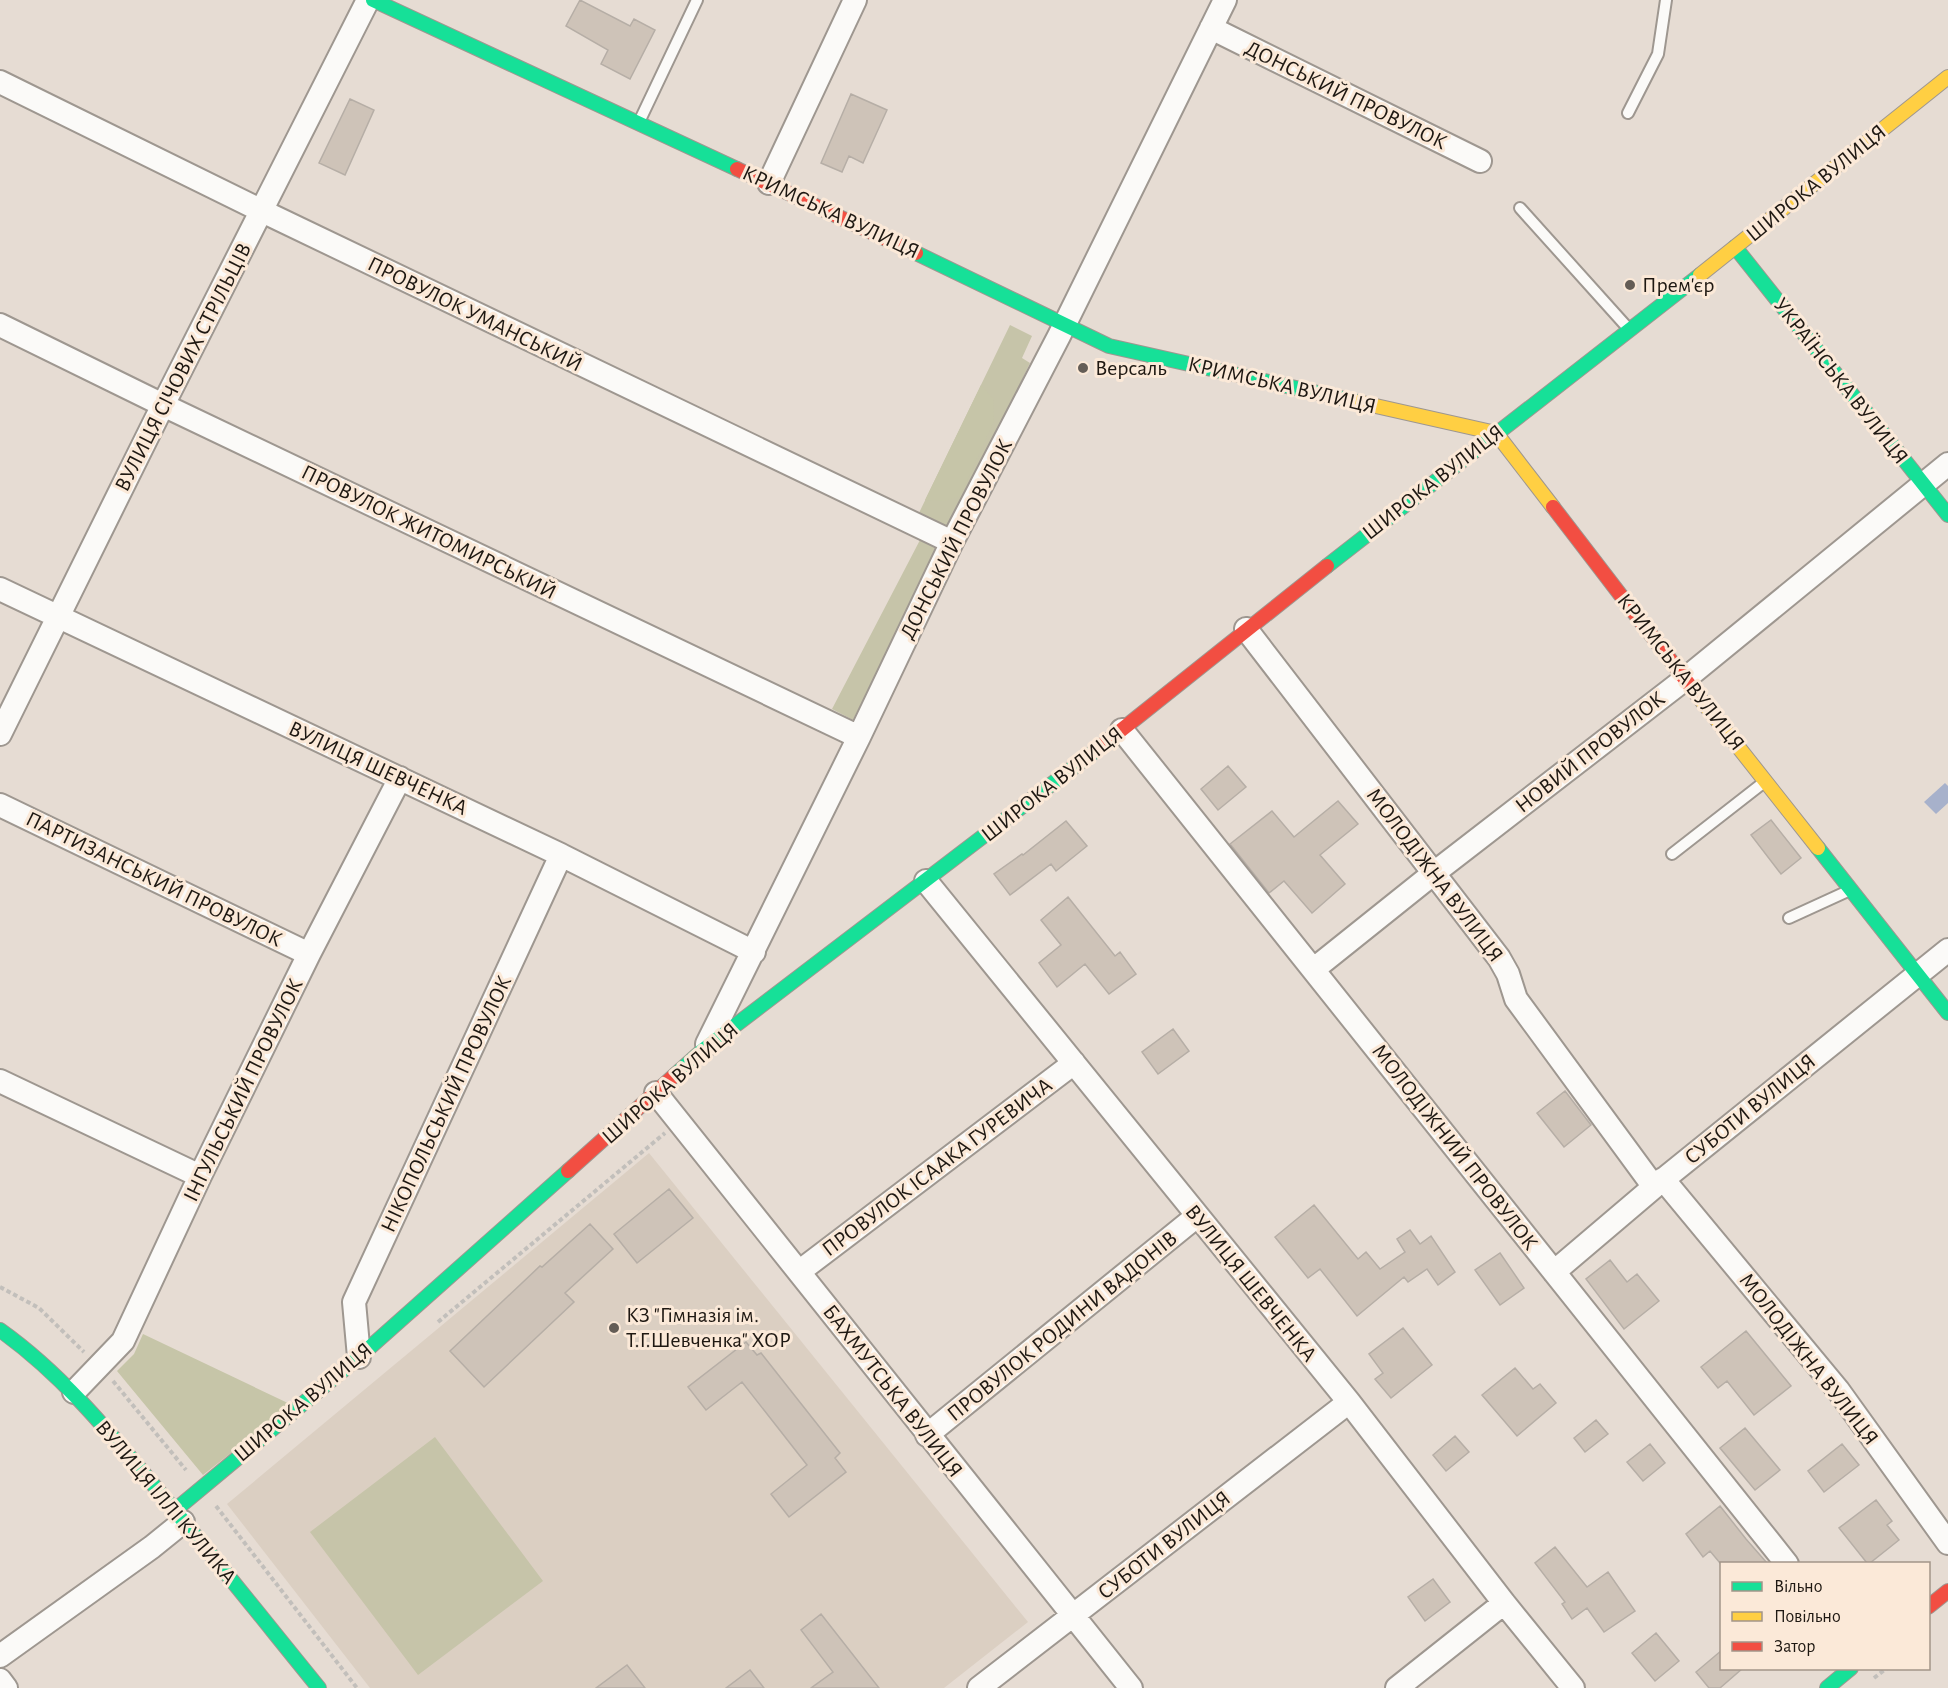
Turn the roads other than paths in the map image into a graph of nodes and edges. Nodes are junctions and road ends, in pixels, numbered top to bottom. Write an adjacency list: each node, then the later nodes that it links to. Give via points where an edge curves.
1 (368, 0): 15 (street, ВУЛИЦЯ СІЧОВИХ СТРІЛЬЦІВ)
2 (373, 0): 11 (street, КРИМСЬКА ВУЛИЦЯ)
3 (697, 0): 11 (lane)
4 (855, 0): 13 (street)
5 (1225, 0): 7 (street, ДОНСЬКИЙ ПРОВУЛОК)
6 (1666, 0): 10 (lane, via 1658,54)
7 (1211, 28): 12 (street, ДОНСЬКИЙ ПРОВУЛОК); 17 (street, ДОНСЬКИЙ ПРОВУЛОК)
8 (1948, 77): 16 (street, ШИРОКА ВУЛИЦЯ)
9 (0, 82): 15 (street, ПРОВУЛОК УМАНСЬКИЙ)
10 (1628, 113)
11 (639, 123): 13 (street, КРИМСЬКА ВУЛИЦЯ)
12 (1480, 161)
13 (770, 183): 17 (street, КРИМСЬКА ВУЛИЦЯ)
14 (1520, 208): 19 (lane)
15 (262, 211): 20 (street, ВУЛИЦЯ СІЧОВИХ СТРІЛЬЦІВ); 25 (street, ПРОВУЛОК УМАНСЬКИЙ)
16 (1735, 247): 19 (street, ШИРОКА ВУЛИЦЯ); 23 (street, УКРАЇНСЬКА ВУЛИЦЯ)
17 (1065, 324): 21 (street, КРИМСЬКА ВУЛИЦЯ, via 1109,346); 25 (street, ДОНСЬКИЙ ПРОВУЛОК)
18 (0, 325): 20 (street, ПРОВУЛОК ЖИТОМИРСЬКИЙ)
19 (1629, 329): 21 (street, ШИРОКА ВУЛИЦЯ)
20 (163, 405): 27 (street, ВУЛИЦЯ СІЧОВИХ СТРІЛЬЦІВ); 32 (street, ПРОВУЛОК ЖИТОМИРСЬКИЙ)
21 (1496, 433): 28 (street, ШИРОКА ВУЛИЦЯ); 29 (street, КРИМСЬКА ВУЛИЦЯ)
22 (1948, 464): 23 (street, НОВИЙ ПРОВУЛОК)
23 (1922, 483): 24 (street, УКРАЇНСЬКА ВУЛИЦЯ); 29 (street, НОВИЙ ПРОВУЛОК)
24 (1948, 515)
25 (952, 542): 32 (street, ДОНСЬКИЙ ПРОВУЛОК)
26 (0, 590): 27 (street, ВУЛИЦЯ ШЕВЧЕНКА)
27 (58, 618): 31 (street, ВУЛИЦЯ СІЧОВИХ СТРІЛЬЦІВ); 33 (street, ВУЛИЦЯ ШЕВЧЕНКА)
28 (1246, 629): 30 (street, ШИРОКА ВУЛИЦЯ); 38 (street, МОЛОДІЖНА ВУЛИЦЯ)
29 (1685, 679): 34 (street, КРИМСЬКА ВУЛИЦЯ); 38 (street, НОВИЙ ПРОВУЛОК)
30 (1122, 730): 39 (street, ШИРОКА ВУЛИЦЯ); 45 (street, МОЛОДІЖНИЙ ПРОВУЛОК)
31 (0, 734)
32 (859, 737): 43 (street, ДОНСЬКИЙ ПРОВУЛОК)
33 (400, 778): 37 (street, ВУЛИЦЯ ШЕВЧЕНКА); 44 (street, ІНГУЛЬСЬКИЙ ПРОВУЛОК)
34 (1766, 781): 36 (lane); 40 (street, КРИМСЬКА ВУЛИЦЯ)
35 (0, 805): 44 (street, ПАРТИЗАНСЬКИЙ ПРОВУЛОК)
36 (1672, 854)
37 (561, 855): 43 (street, ВУЛИЦЯ ШЕВЧЕНКА); 58 (street, НІКОПОЛЬСЬКИЙ ПРОВУЛОК, via 354,1302)
38 (1434, 873): 45 (street, НОВИЙ ПРОВУЛОК); 53 (street, МОЛОДІЖНА ВУЛИЦЯ, via 1504,966 1516,999)
39 (926, 881): 48 (street, ШИРОКА ВУЛИЦЯ); 49 (street, ВУЛИЦЯ ШЕВЧЕНКА)
40 (1851, 890): 41 (lane); 46 (street, КРИМСЬКА ВУЛИЦЯ)
41 (1789, 918)
42 (1948, 950): 46 (street, СУБОТИ ВУЛИЦЯ)
43 (754, 952): 48 (street, ДОНСЬКИЙ ПРОВУЛОК)
44 (309, 954): 52 (street, ІНГУЛЬСЬКИЙ ПРОВУЛОК)
45 (1314, 969): 56 (street, МОЛОДІЖНИЙ ПРОВУЛОК)
46 (1918, 974): 47 (street, КРИМСЬКА ВУЛИЦЯ); 53 (street, СУБОТИ ВУЛИЦЯ)
47 (1948, 1013)
48 (703, 1050): 51 (street, ШИРОКА ВУЛИЦЯ)
49 (1074, 1063): 54 (street, ВУЛИЦЯ ШЕВЧЕНКА); 55 (street, ПРОВУЛОК ІСААКА ГУРЕВИЧА)
50 (0, 1081): 52 (street)
51 (656, 1093): 55 (street, БАХМУТСЬКА ВУЛИЦЯ); 58 (street, ШИРОКА ВУЛИЦЯ)
52 (200, 1176): 59 (street, ІНГУЛЬСЬКИЙ ПРОВУЛОК, via 123,1341)
53 (1658, 1183): 56 (street, СУБОТИ ВУЛИЦЯ); 63 (street, МОЛОДІЖНА ВУЛИЦЯ, via 1838,1390)
54 (1197, 1216): 60 (street, ВУЛИЦЯ ШЕВЧЕНКА); 61 (street, ПРОВУЛОК РОДИНИ ВАДОНІВ)
55 (800, 1271): 61 (street, БАХМУТСЬКА ВУЛИЦЯ)
56 (1554, 1272): 64 (street, МОЛОДІЖНИЙ ПРОВУЛОК)
57 (0, 1330): 59 (street, ВУЛИЦЯ ІЛЛІ КУЛИКА, via 26,1347)
58 (359, 1358): 62 (street, ШИРОКА ВУЛИЦЯ, via 200,1487)
59 (74, 1392): 62 (street, ВУЛИЦЯ ІЛЛІ КУЛИКА)
60 (1349, 1402): 66 (street, ВУЛИЦЯ ШЕВЧЕНКА); 68 (street, СУБОТИ ВУЛИЦЯ)
61 (927, 1435): 68 (street, БАХМУТСЬКА ВУЛИЦЯ)
62 (179, 1516): 69 (street, ШИРОКА ВУЛИЦЯ, via 153,1547); 73 (street, ВУЛИЦЯ ІЛЛІ КУЛИКА)
63 (1948, 1543)
64 (1786, 1562)
65 (1948, 1591): 67 (street)
66 (1504, 1603): 76 (street); 77 (street, ВУЛИЦЯ ШЕВЧЕНКА)
67 (1930, 1606)
68 (1073, 1616): 74 (street, СУБОТИ ВУЛИЦЯ); 75 (street, БАХМУТСЬКА ВУЛИЦЯ)
69 (0, 1656)
70 (1849, 1670): 78 (street)
71 (0, 1680): 72 (street)
72 (6, 1688)
73 (319, 1688)
74 (979, 1688)
75 (1131, 1688)
76 (1397, 1688)
77 (1573, 1688)
78 (1827, 1688)

